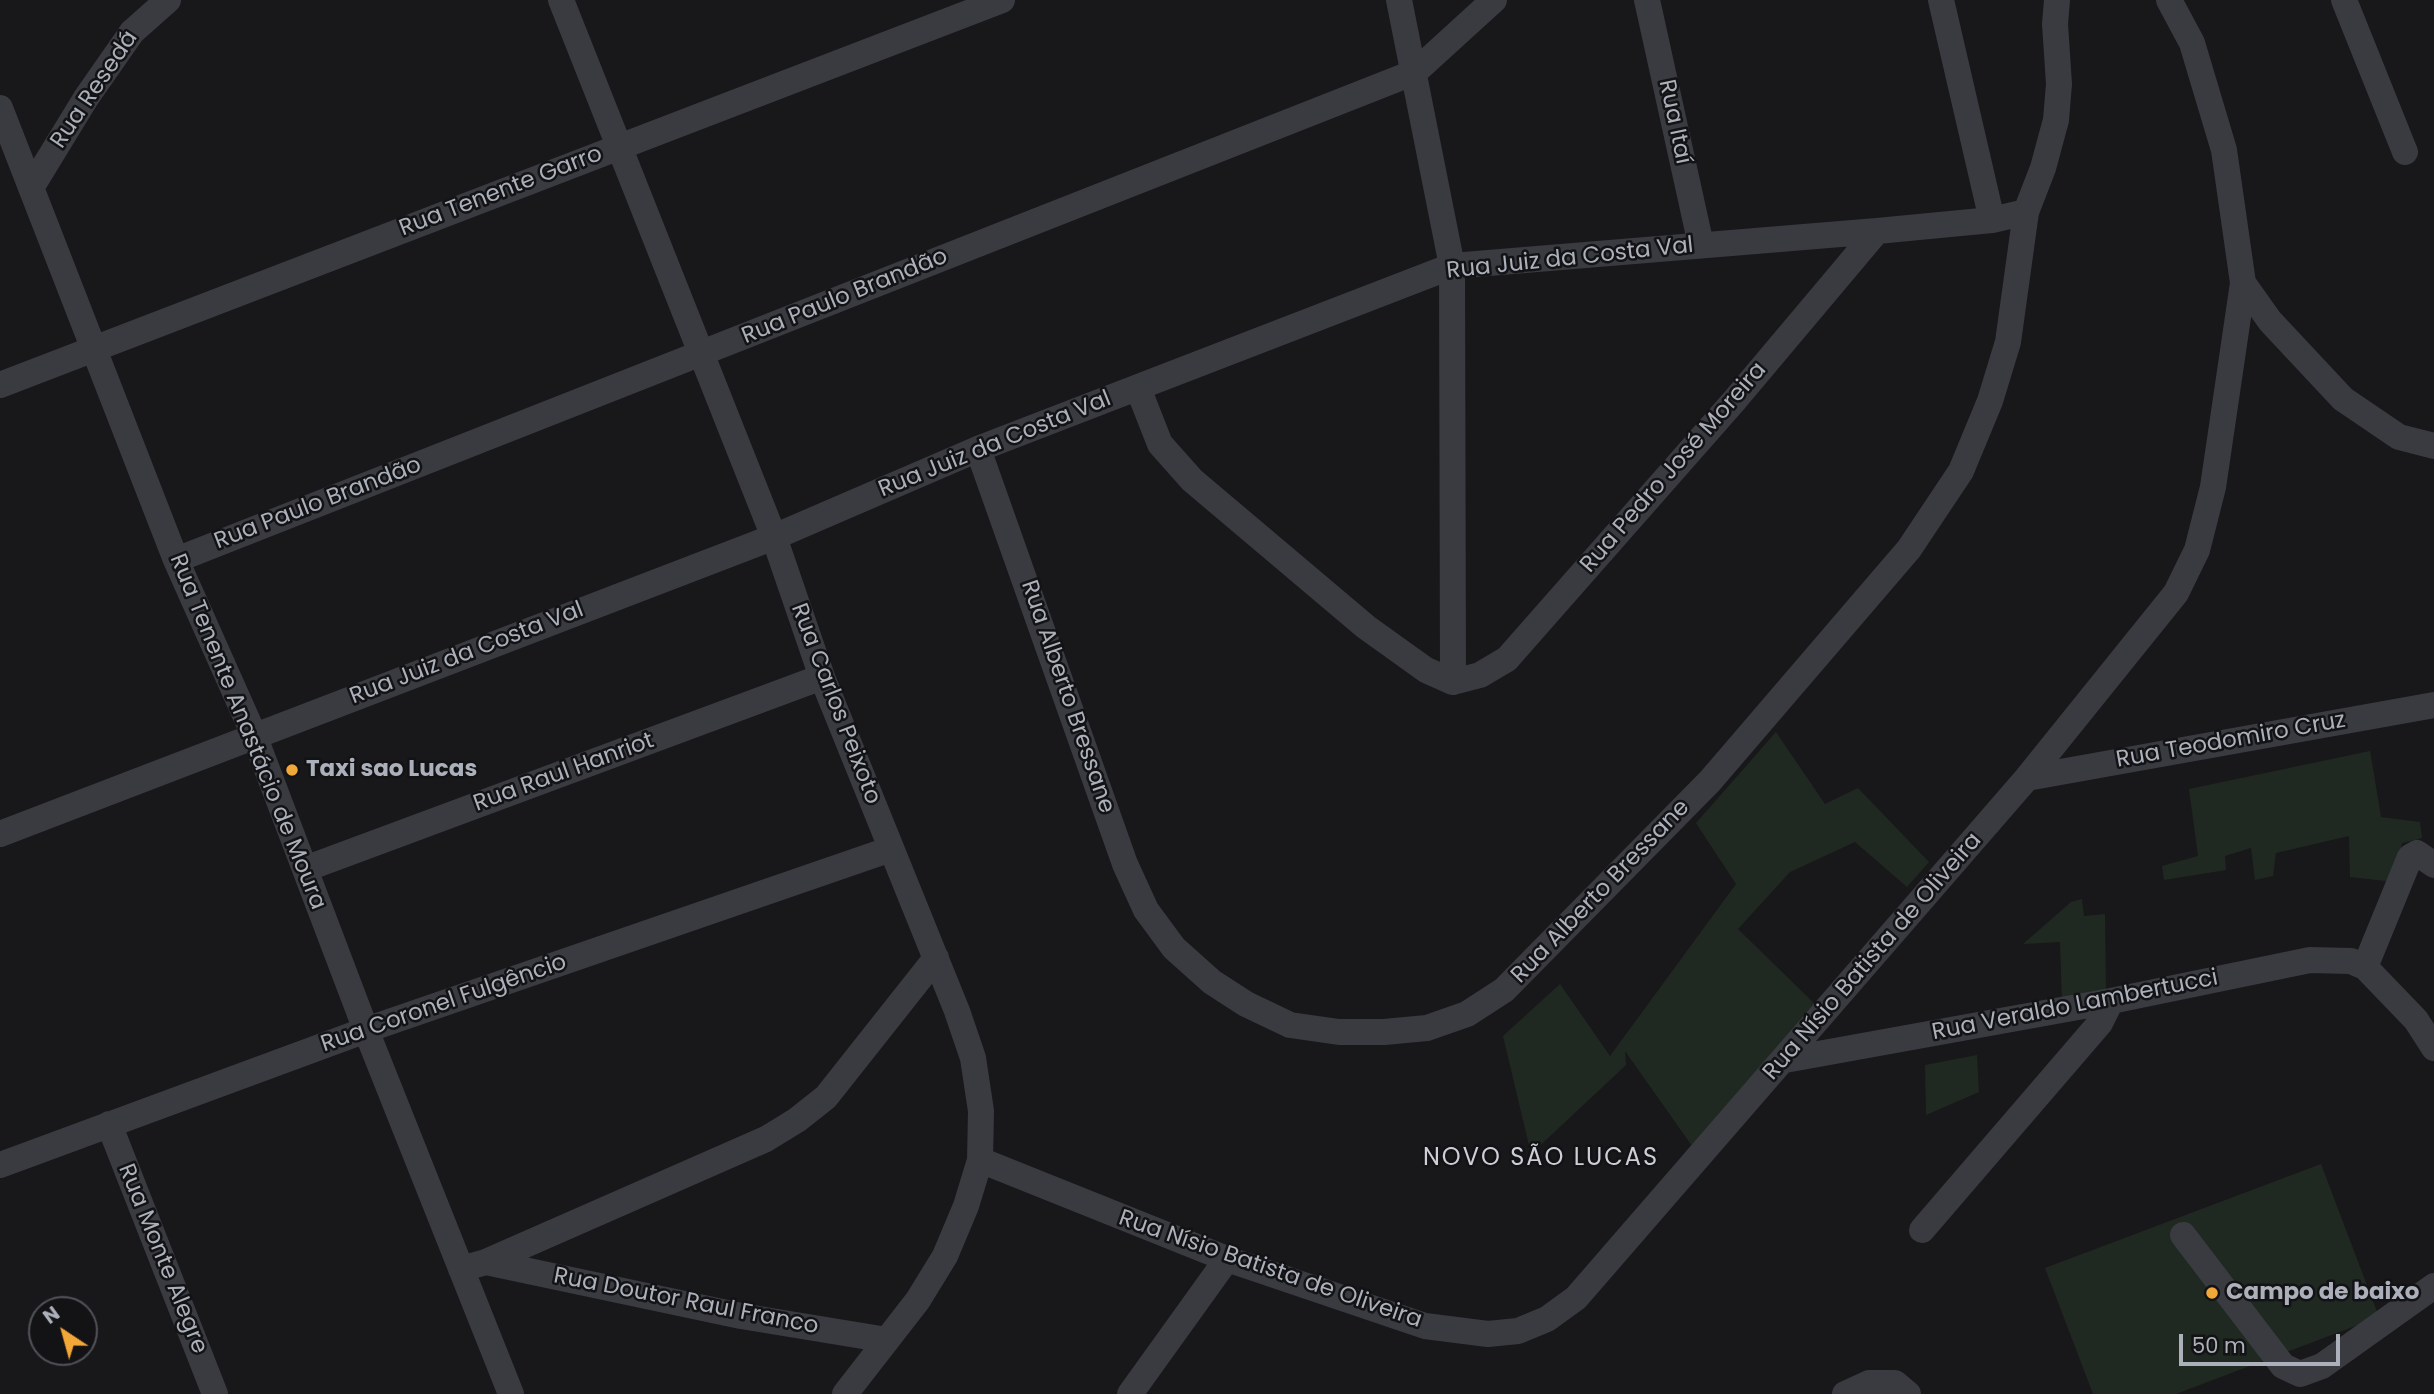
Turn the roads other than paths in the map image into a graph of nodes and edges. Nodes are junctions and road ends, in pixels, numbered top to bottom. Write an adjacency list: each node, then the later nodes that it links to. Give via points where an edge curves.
1 (168, 0): 15 (street, Rua Resedá, via 132,32)
2 (561, 0): 13 (street, Rua Carlos Peixoto)
3 (1002, 0): 13 (street, Rua Tenente Garro)
4 (1399, 0): 11 (street)
5 (1494, 0): 11 (street, Rua Paulo Brandão)
6 (1647, 0): 19 (street, Rua Itaí)
7 (1941, 0): 17 (street)
8 (2057, 0): 16 (street, Rua Alberto Bressane, via 2056,120)
9 (2169, 0): 21 (street, Rua Nísio Batista de Oliveira, via 2192,43 2224,150)
10 (2344, 0): 14 (street)
11 (1415, 72): 20 (street); 23 (street, Rua Paulo Brandão)
12 (0, 108): 15 (street, Rua Tenente Anastácio de Moura)
13 (621, 146): 22 (street, Rua Tenente Garro); 23 (street, Rua Carlos Peixoto)
14 (2405, 152)
15 (30, 188): 22 (street, Rua Tenente Anastácio de Moura)
16 (2026, 212): 17 (street, Rua Juiz da Costa Val); 27 (street, Rua Alberto Bressane, via 2008,342 1990,401 1961,471 1909,548 1710,781 1504,990 1467,1014 1427,1028 1339,1032 1290,1026 1212,982 1174,948 1146,910 1125,864)
17 (1992, 220): 18 (street, Rua Juiz da Costa Val)
18 (1877, 231): 19 (street, Rua Juiz da Costa Val); 31 (street, Rua Pedro José Moreira, via 1507,659 1480,675)
19 (1701, 245): 20 (street, Rua Juiz da Costa Val)
20 (1452, 266): 25 (street, Rua Juiz da Costa Val); 31 (street)
21 (2243, 284): 26 (street, via 2270,321 2343,399 2399,437); 34 (street, Rua Nísio Batista de Oliveira, via 2213,488 2197,550 2176,593)
22 (93, 348): 24 (street, Rua Tenente Garro); 29 (street, Rua Tenente Anastácio de Moura)
23 (702, 354): 28 (street, Rua Carlos Peixoto); 29 (street, Rua Paulo Brandão)
24 (0, 385)
25 (1138, 388): 27 (street, Rua Juiz da Costa Val); 31 (street, via 1160,444 1192,480 1366,627 1426,670)
26 (2434, 446)
27 (978, 449): 28 (street, Rua Juiz da Costa Val)
28 (774, 537): 30 (street, Rua Carlos Peixoto); 33 (street, Rua Juiz da Costa Val)
29 (176, 559): 33 (street, Rua Tenente Anastácio de Moura)
30 (822, 677): 36 (street, Rua Carlos Peixoto); 38 (street, Rua Raul Hanriot)
31 (1453, 682)
32 (2434, 705): 34 (street, Rua Teodomiro Cruz)
33 (254, 735): 35 (street, Rua Juiz da Costa Val); 38 (street, Rua Tenente Anastácio de Moura)
34 (2027, 778): 44 (street, Rua Nísio Batista de Oliveira)
35 (0, 834)
36 (891, 849): 39 (street, Rua Carlos Peixoto); 42 (street, Rua Coronel Fulgêncio)
37 (2434, 865): 40 (street, via 2417,853 2410,857)
38 (305, 869): 42 (street, Rua Tenente Anastácio de Moura)
39 (936, 958): 46 (street, Rua Carlos Peixoto, via 973,1058 981,1111); 51 (street, via 826,1097 797,1120 766,1139)
40 (2365, 967): 41 (street, Rua Veraldo Lambertucci, via 2351,961 2310,960); 43 (street, via 2416,1020)
41 (2111, 1001): 44 (street, Rua Veraldo Lambertucci); 48 (street, via 2099,1023)
42 (366, 1030): 45 (street, Rua Coronel Fulgêncio); 51 (street, Rua Tenente Anastácio de Moura)
43 (2434, 1048)
44 (1785, 1060): 50 (street, Rua Nísio Batista de Oliveira, via 1576,1298 1548,1319 1518,1331 1488,1334 1425,1326)
45 (108, 1124): 47 (street, Rua Coronel Fulgêncio); 55 (street, Rua Monte Alegre)
46 (980, 1160): 50 (street, Rua Nísio Batista de Oliveira); 53 (street, Rua Carlos Peixoto, via 946,1256)
47 (0, 1166)
48 (1922, 1230)
49 (2183, 1235): 52 (street, via 2283,1366 2300,1374 2322,1366)
50 (1227, 1259): 57 (street)
51 (473, 1266): 53 (street, Rua Doutor Raul Franco); 54 (street, Rua Tenente Anastácio de Moura)
52 (2434, 1286)
53 (887, 1340): 56 (street, Rua Carlos Peixoto)
54 (503, 1392)
55 (215, 1394)
56 (845, 1394)
57 (1129, 1394)
58 (1845, 1394): 59 (street, via 1870,1383 1895,1383)
59 (1908, 1394)

